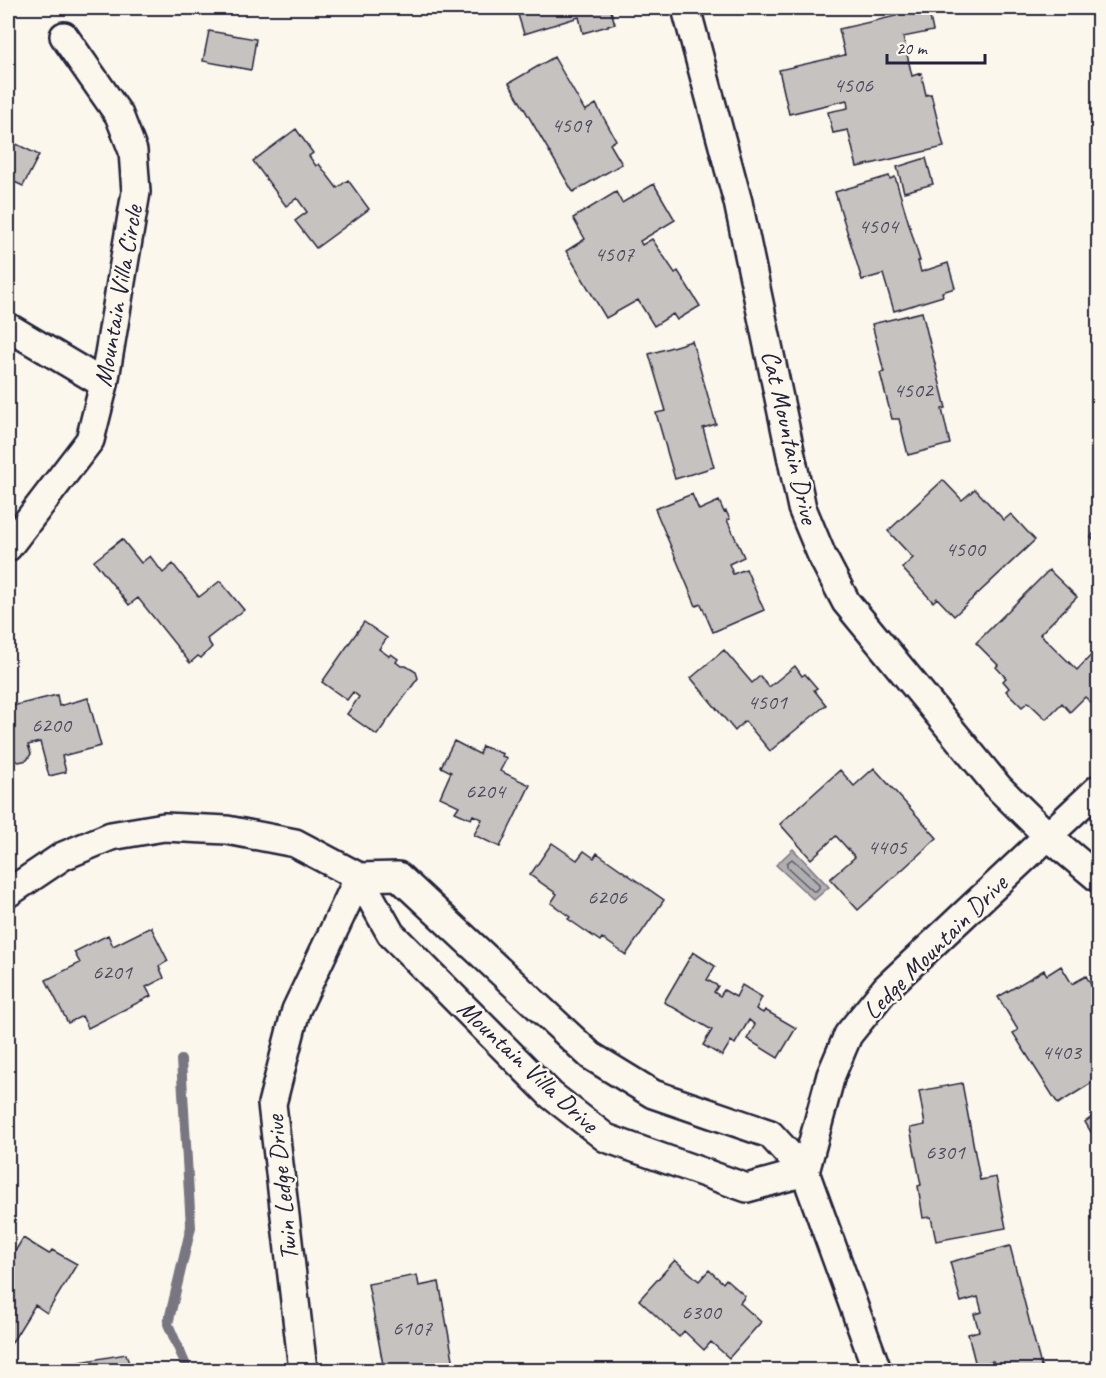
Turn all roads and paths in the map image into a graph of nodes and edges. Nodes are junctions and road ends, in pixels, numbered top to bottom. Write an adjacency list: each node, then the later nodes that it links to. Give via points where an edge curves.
1 (686, 8): 7 (street, Cat Mountain Drive, via 738,202 802,508 822,556 846,602 999,788)
2 (64, 36): 4 (street, Mountain Villa Circle, via 119,115 133,151 136,192)
3 (8, 327): 4 (street)
4 (104, 384): 5 (street, Mountain Villa Circle, via 90,440)
5 (8, 547)
6 (1098, 789): 7 (street, Ledge Mountain Drive)
7 (1049, 837): 9 (street, Cat Mountain Drive); 11 (street, Ledge Mountain Drive, via 886,988 849,1035 831,1075)
8 (359, 877): 10 (street, Mountain Villa Drive, via 295,843 227,830 164,827 111,836 63,856); 11 (street, Mountain Villa Drive, via 398,876 591,1056 653,1095 770,1134); 11 (street, Mountain Villa Drive, via 391,934 551,1095 606,1138 747,1188); 12 (street, Twin Ledge Drive, via 296,1010 272,1104)
9 (1098, 878)
10 (8, 893)
11 (805, 1172): 13 (street)
12 (303, 1371)
13 (877, 1371)

